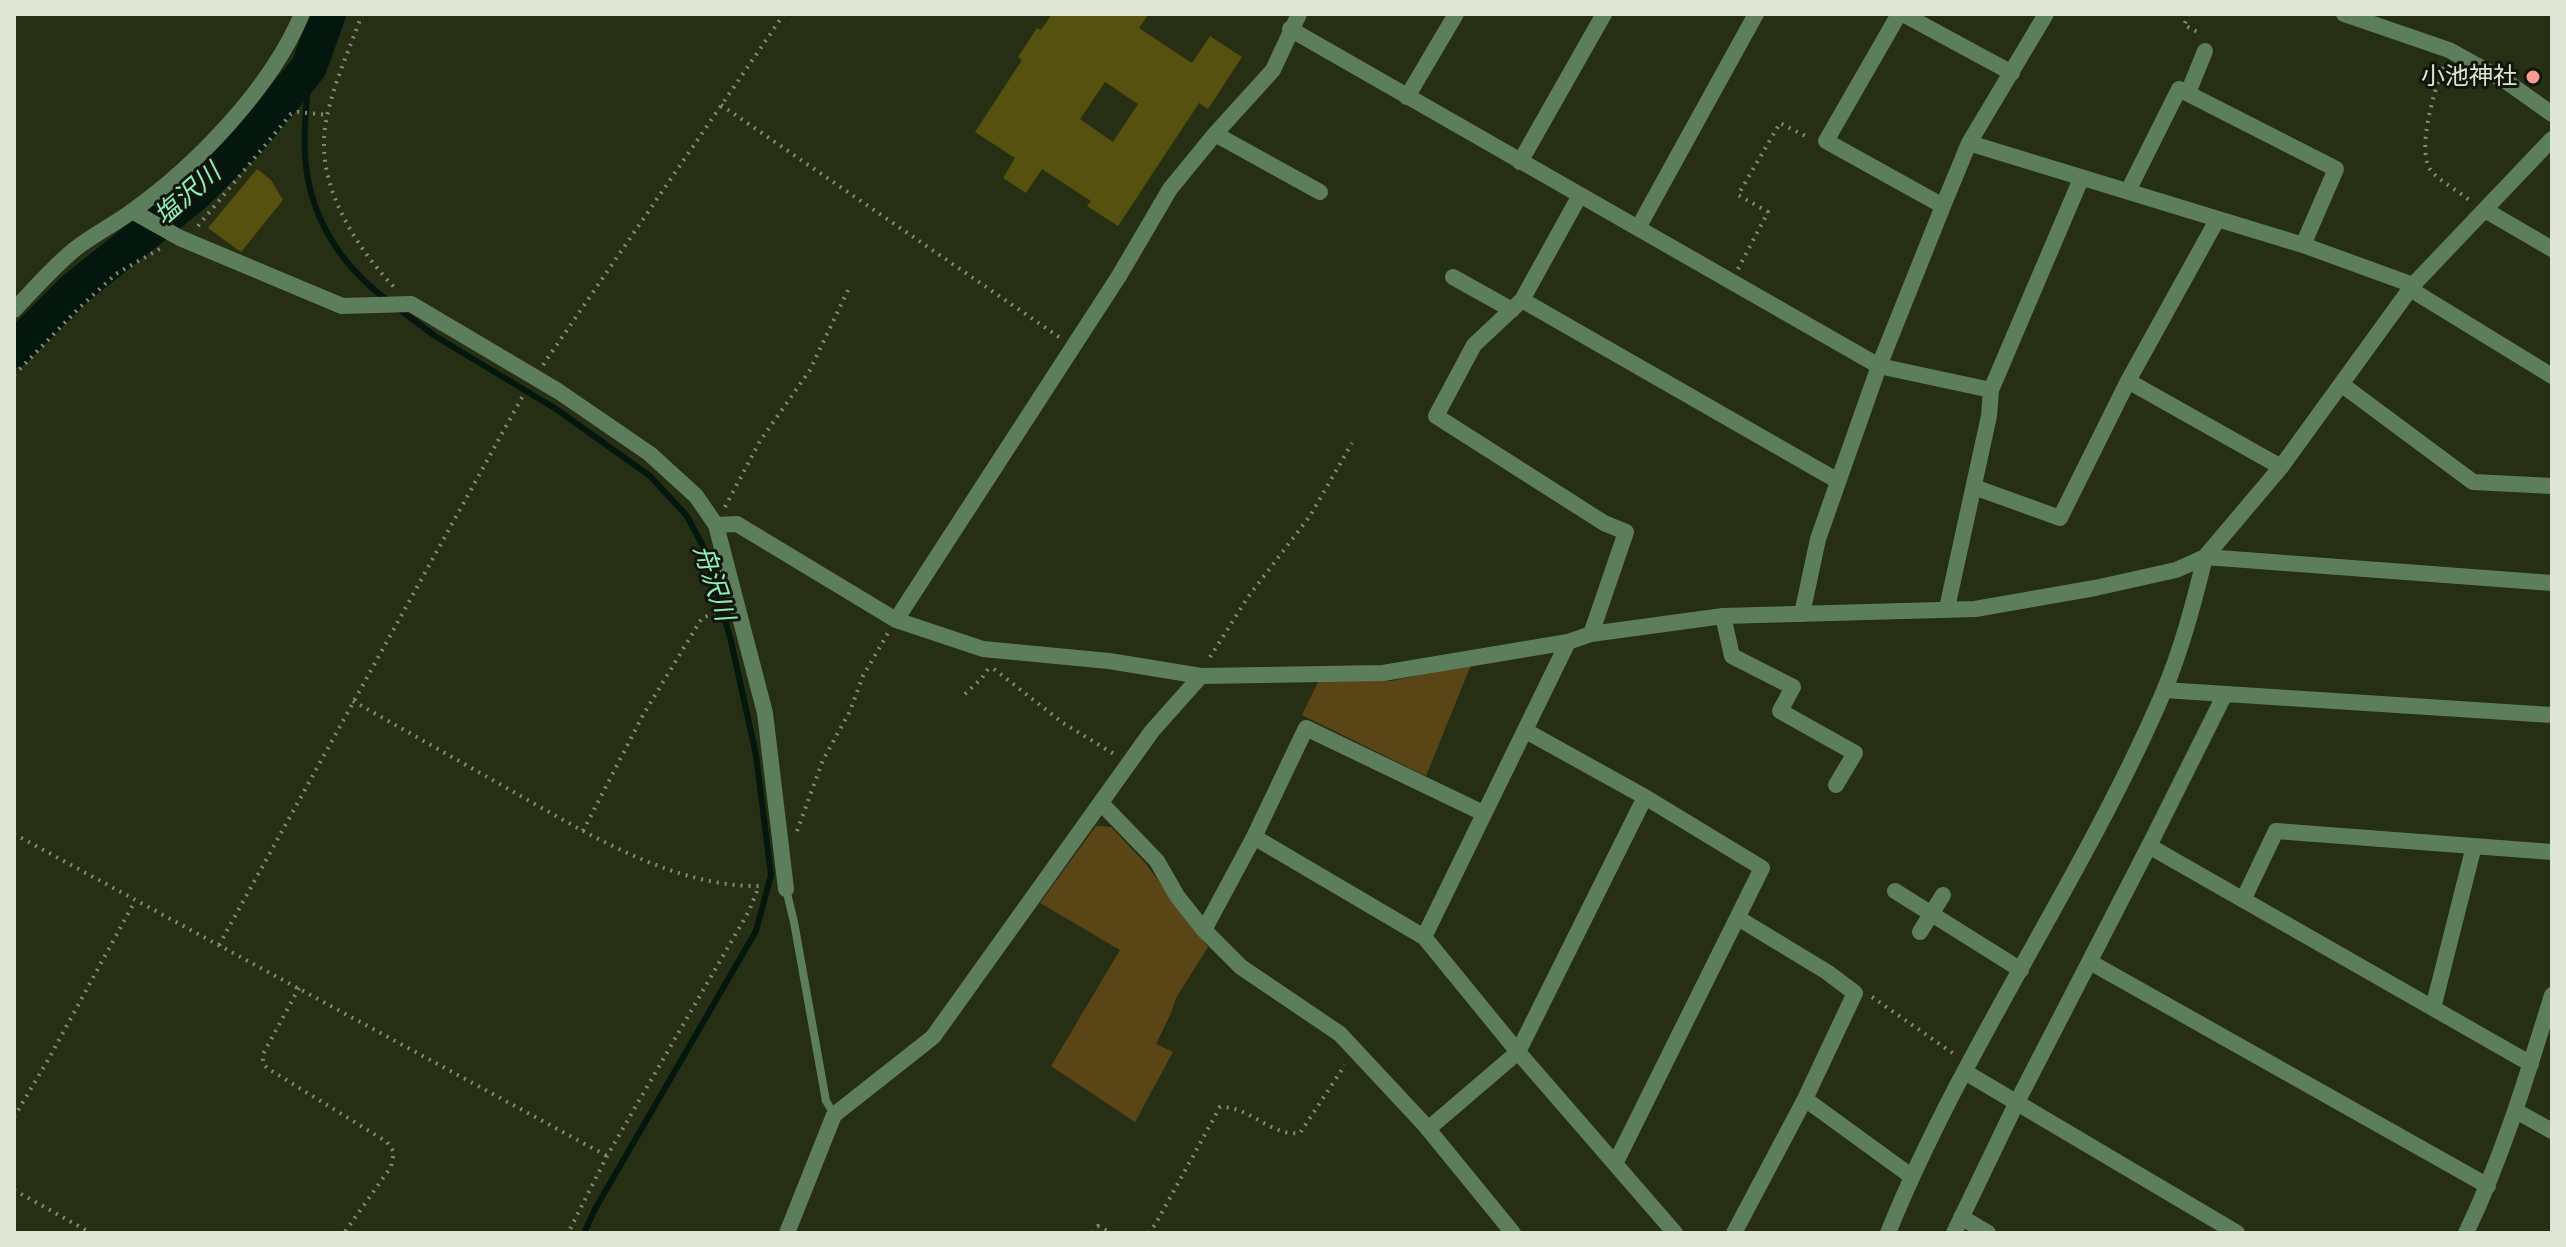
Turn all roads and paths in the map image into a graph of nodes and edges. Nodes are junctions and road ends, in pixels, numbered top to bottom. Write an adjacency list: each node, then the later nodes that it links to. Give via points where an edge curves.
1 (302, 14): 31 (street, via 257,90 188,167)
2 (362, 14): 19 (path)
3 (784, 14): 17 (path)
4 (1299, 14): 11 (street)
5 (1456, 14): 16 (street)
6 (1604, 14): 24 (street)
7 (1756, 14): 33 (street)
8 (1901, 14): 14 (street); 22 (street)
9 (2046, 14): 14 (street)
10 (2344, 14): 12 (street)
11 (1290, 29): 16 (street); 20 (street, via 1273,70)
12 (2449, 50): 18 (street); 30 (path, via 2426,132 2427,160 2430,171)
13 (2205, 51): 15 (street)
14 (2012, 73): 23 (street)
15 (2188, 93): 26 (street, via 2179,89); 35 (street, via 2336,169)
16 (1407, 97): 24 (street)
17 (721, 105): 44 (path); 49 (path)
18 (2552, 114)
19 (328, 115): 34 (path, via 291,114 201,224); 41 (path, via 324,144 329,177 350,231)
20 (1215, 134): 27 (street); 44 (street, via 1170,189)
21 (2552, 139): 30 (street)
22 (1826, 141): 29 (street); 38 (path, via 1819,143 1780,123 1738,195 1768,212)
23 (1969, 143): 25 (street); 29 (street)
24 (1520, 162): 28 (street)
25 (2081, 179): 26 (street); 51 (street)
26 (2128, 191): 32 (street)
27 (1320, 192)
28 (1580, 195): 33 (street); 42 (street)
29 (1943, 206): 45 (street)
30 (2485, 210): 36 (street); 39 (street)
31 (132, 211): 34 (street); 43 (street, via 77,248)
32 (2217, 220): 35 (street); 48 (street)
33 (1638, 228): 38 (street)
34 (180, 238): 41 (street, via 342,306); 46 (path, via 116,274)
35 (2303, 245): 39 (street)
36 (2552, 249)
37 (1453, 277): 42 (street)
38 (1731, 281): 45 (street)
39 (2412, 287): 47 (street); 50 (street)
40 (848, 290): 57 (path, via 810,370 760,441)
41 (411, 304): 49 (street)
42 (1517, 305): 54 (street); 65 (street, via 1474,345 1436,416 1626,532)
43 (14, 310)
44 (1073, 346): 64 (street)
45 (1879, 366): 51 (street); 54 (street)
46 (14, 375)
47 (2552, 376)
48 (2128, 381): 53 (street); 56 (street, via 2060,518)
49 (532, 382): 57 (street, via 558,391 650,454 696,496); 72 (path)
50 (2341, 384): 53 (street); 55 (street, via 2473,482)
51 (1991, 390): 56 (street)
52 (1352, 443): 68 (path, via 1310,516 1248,597)
53 (2281, 467): 58 (street)
54 (1838, 481): 62 (street, via 1818,539)
55 (2552, 486)
56 (1974, 487): 60 (street)
57 (716, 525): 64 (street, via 737,524); 86 (street, via 765,713)
58 (2205, 557): 59 (street); 60 (street, via 2176,570 2095,588 1975,609); 69 (street)
59 (2552, 583)
60 (1947, 608): 62 (street)
61 (713, 614): 80 (path, via 702,618 643,715)
62 (1802, 614): 63 (street)
63 (1723, 616): 65 (street); 76 (street, via 1732,656 1793,687 1780,711 1855,753)
64 (896, 620): 67 (street, via 983,649); 86 (path, via 823,760)
65 (1591, 634): 66 (street)
66 (1568, 642): 68 (street, via 1383,673); 74 (street)
67 (992, 658): 68 (street, via 1109,661); 70 (path); 75 (path, via 1063,723)
68 (1201, 676): 75 (street)
69 (2164, 690): 71 (street); 99 (street, via 2092,841)
70 (965, 694)
71 (2225, 694): 73 (street); 83 (street)
72 (353, 701): 80 (path); 97 (path)
73 (2552, 715)
74 (1526, 731): 77 (street); 79 (street)
75 (1129, 764): 78 (street)
76 (1836, 785)
77 (1645, 797): 93 (street, via 1762,868); 104 (street)
78 (1102, 804): 94 (street, via 1157,861); 111 (street, via 933,1037)
79 (1483, 813): 82 (street, via 1306,728); 96 (street)
80 (583, 831): 115 (path, via 682,874 759,886)
81 (14, 834): 91 (path)
82 (1254, 837): 94 (street); 96 (street)
83 (2149, 846): 90 (street); 98 (street)
84 (2474, 846): 85 (street); 90 (street, via 2276,831); 103 (street)
85 (2552, 852)
86 (785, 869): 87 (street)
87 (786, 889): 111 (lane, via 826,1101)
88 (1895, 891): 92 (street)
89 (1943, 895): 92 (street)
90 (2244, 898): 103 (street)
91 (135, 901): 97 (path); 112 (path)
92 (1932, 913): 95 (street); 99 (street)
93 (1738, 918): 101 (street); 116 (street)
94 (1204, 930): 105 (street, via 1241,967 1340,1034)
95 (1920, 932)
96 (1424, 937): 104 (street)
97 (219, 945): 100 (path)
98 (2090, 962): 109 (street); 118 (street)
99 (2021, 970): 107 (street)
100 (299, 988): 115 (path); 122 (path, via 263,1063 387,1142 394,1152 391,1167)
101 (1855, 993): 107 (path, via 1864,992); 108 (street)
102 (2552, 995): 106 (street)
103 (2433, 1008): 106 (street)
104 (1518, 1052): 113 (street); 116 (street)
105 (1358, 1053): 113 (street); 127 (path, via 1340,1070 1300,1133 1289,1134 1235,1107 1220,1107)
106 (2531, 1064): 110 (street)
107 (1967, 1068): 109 (street); 117 (street)
108 (1805, 1099): 117 (street); 130 (street)
109 (2016, 1104): 120 (street); 134 (street)
110 (2516, 1111): 114 (street); 118 (street)
111 (834, 1115): 124 (street)
112 (14, 1117)
113 (1428, 1129): 128 (street)
114 (2552, 1131)
115 (607, 1156): 123 (path)
116 (1615, 1164): 129 (street)
117 (1911, 1176): 131 (street)
118 (2488, 1186): 135 (street)
119 (14, 1190): 121 (path)
120 (1961, 1217): 132 (street); 133 (street)
121 (91, 1233)
122 (344, 1233)
123 (568, 1233)
124 (787, 1233)
125 (1093, 1233): 126 (path, via 1098,1226)
126 (1112, 1233)
127 (1148, 1233)
128 (1513, 1233)
129 (1675, 1233)
130 (1734, 1233)
131 (1888, 1233)
132 (1954, 1233)
133 (1988, 1233)
134 (2237, 1233)
135 (2466, 1233)

